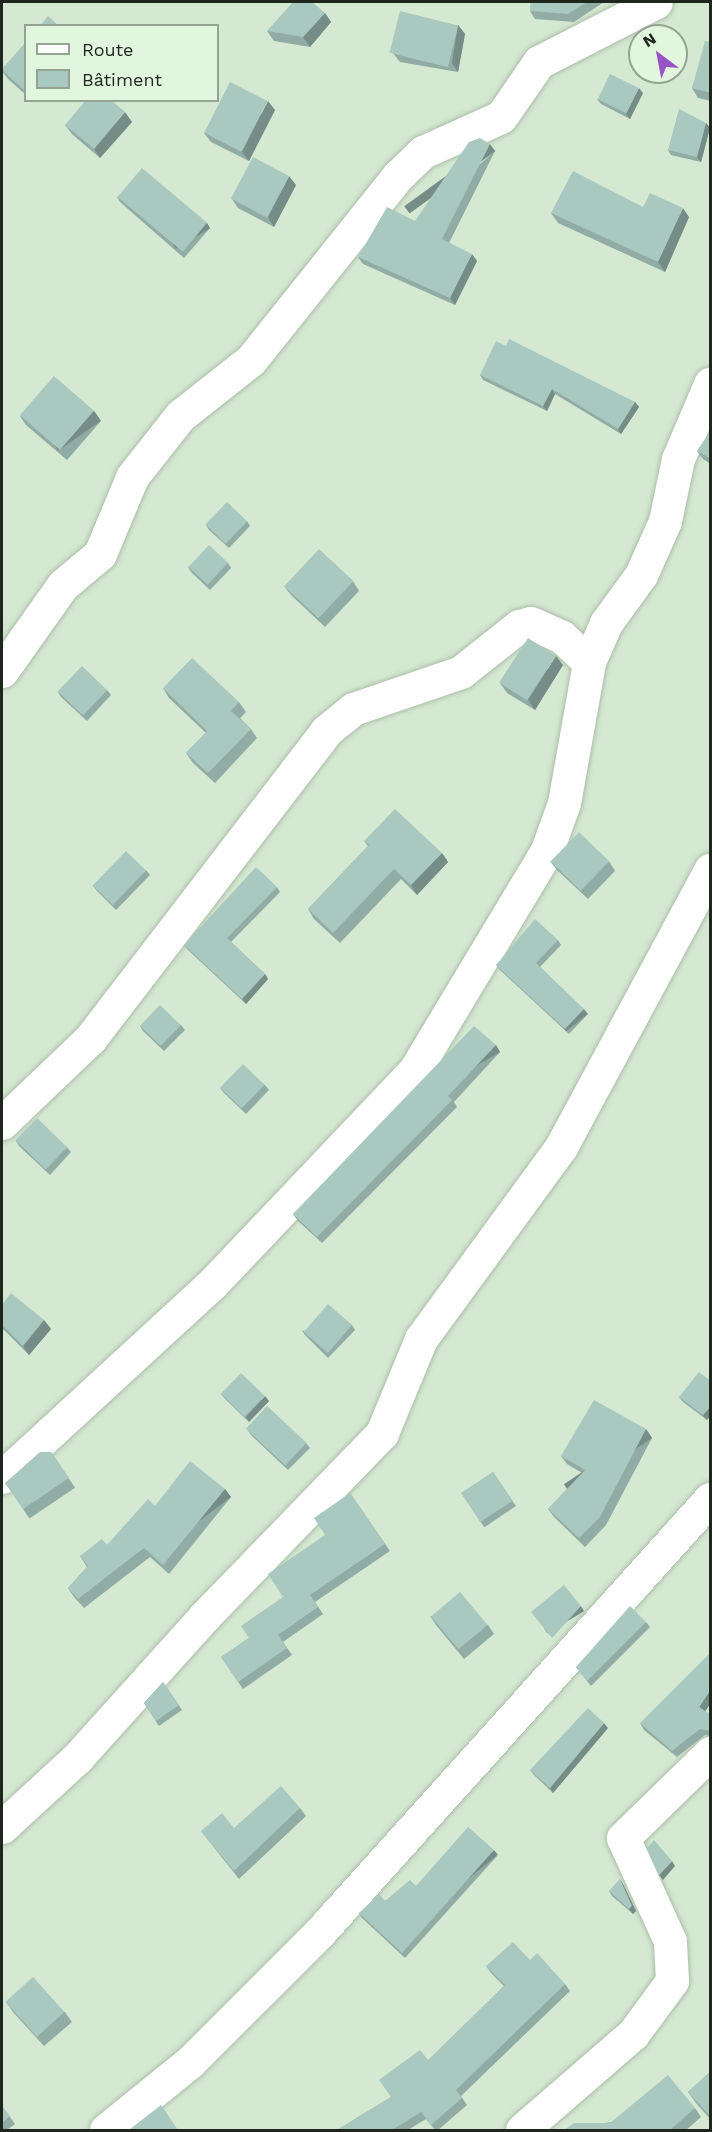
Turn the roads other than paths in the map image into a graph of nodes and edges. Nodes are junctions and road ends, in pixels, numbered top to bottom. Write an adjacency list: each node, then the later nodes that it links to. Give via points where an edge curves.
1 (656, 2): 4 (street, via 539,62 520,82 501,117 423,152 398,176 251,360 180,416 132,477 100,554 63,585)
2 (711, 384): 3 (street, via 678,459 665,521 641,575 606,623)
3 (589, 662): 6 (street, via 562,637 531,623 519,626 461,672 353,709 326,731 90,1040); 7 (street, via 564,803 547,850 415,1070 212,1284 44,1443)
4 (2, 671)
5 (711, 870): 10 (street, via 561,1147 421,1339 382,1433 204,1617 78,1757)
6 (2, 1123)
7 (2, 1477)
8 (711, 1499): 11 (street, via 320,1932 190,2062)
9 (711, 1752): 12 (street, via 623,1838 670,1941 672,1981 633,2034)
10 (2, 1827)
11 (106, 2130)
12 (522, 2130)

